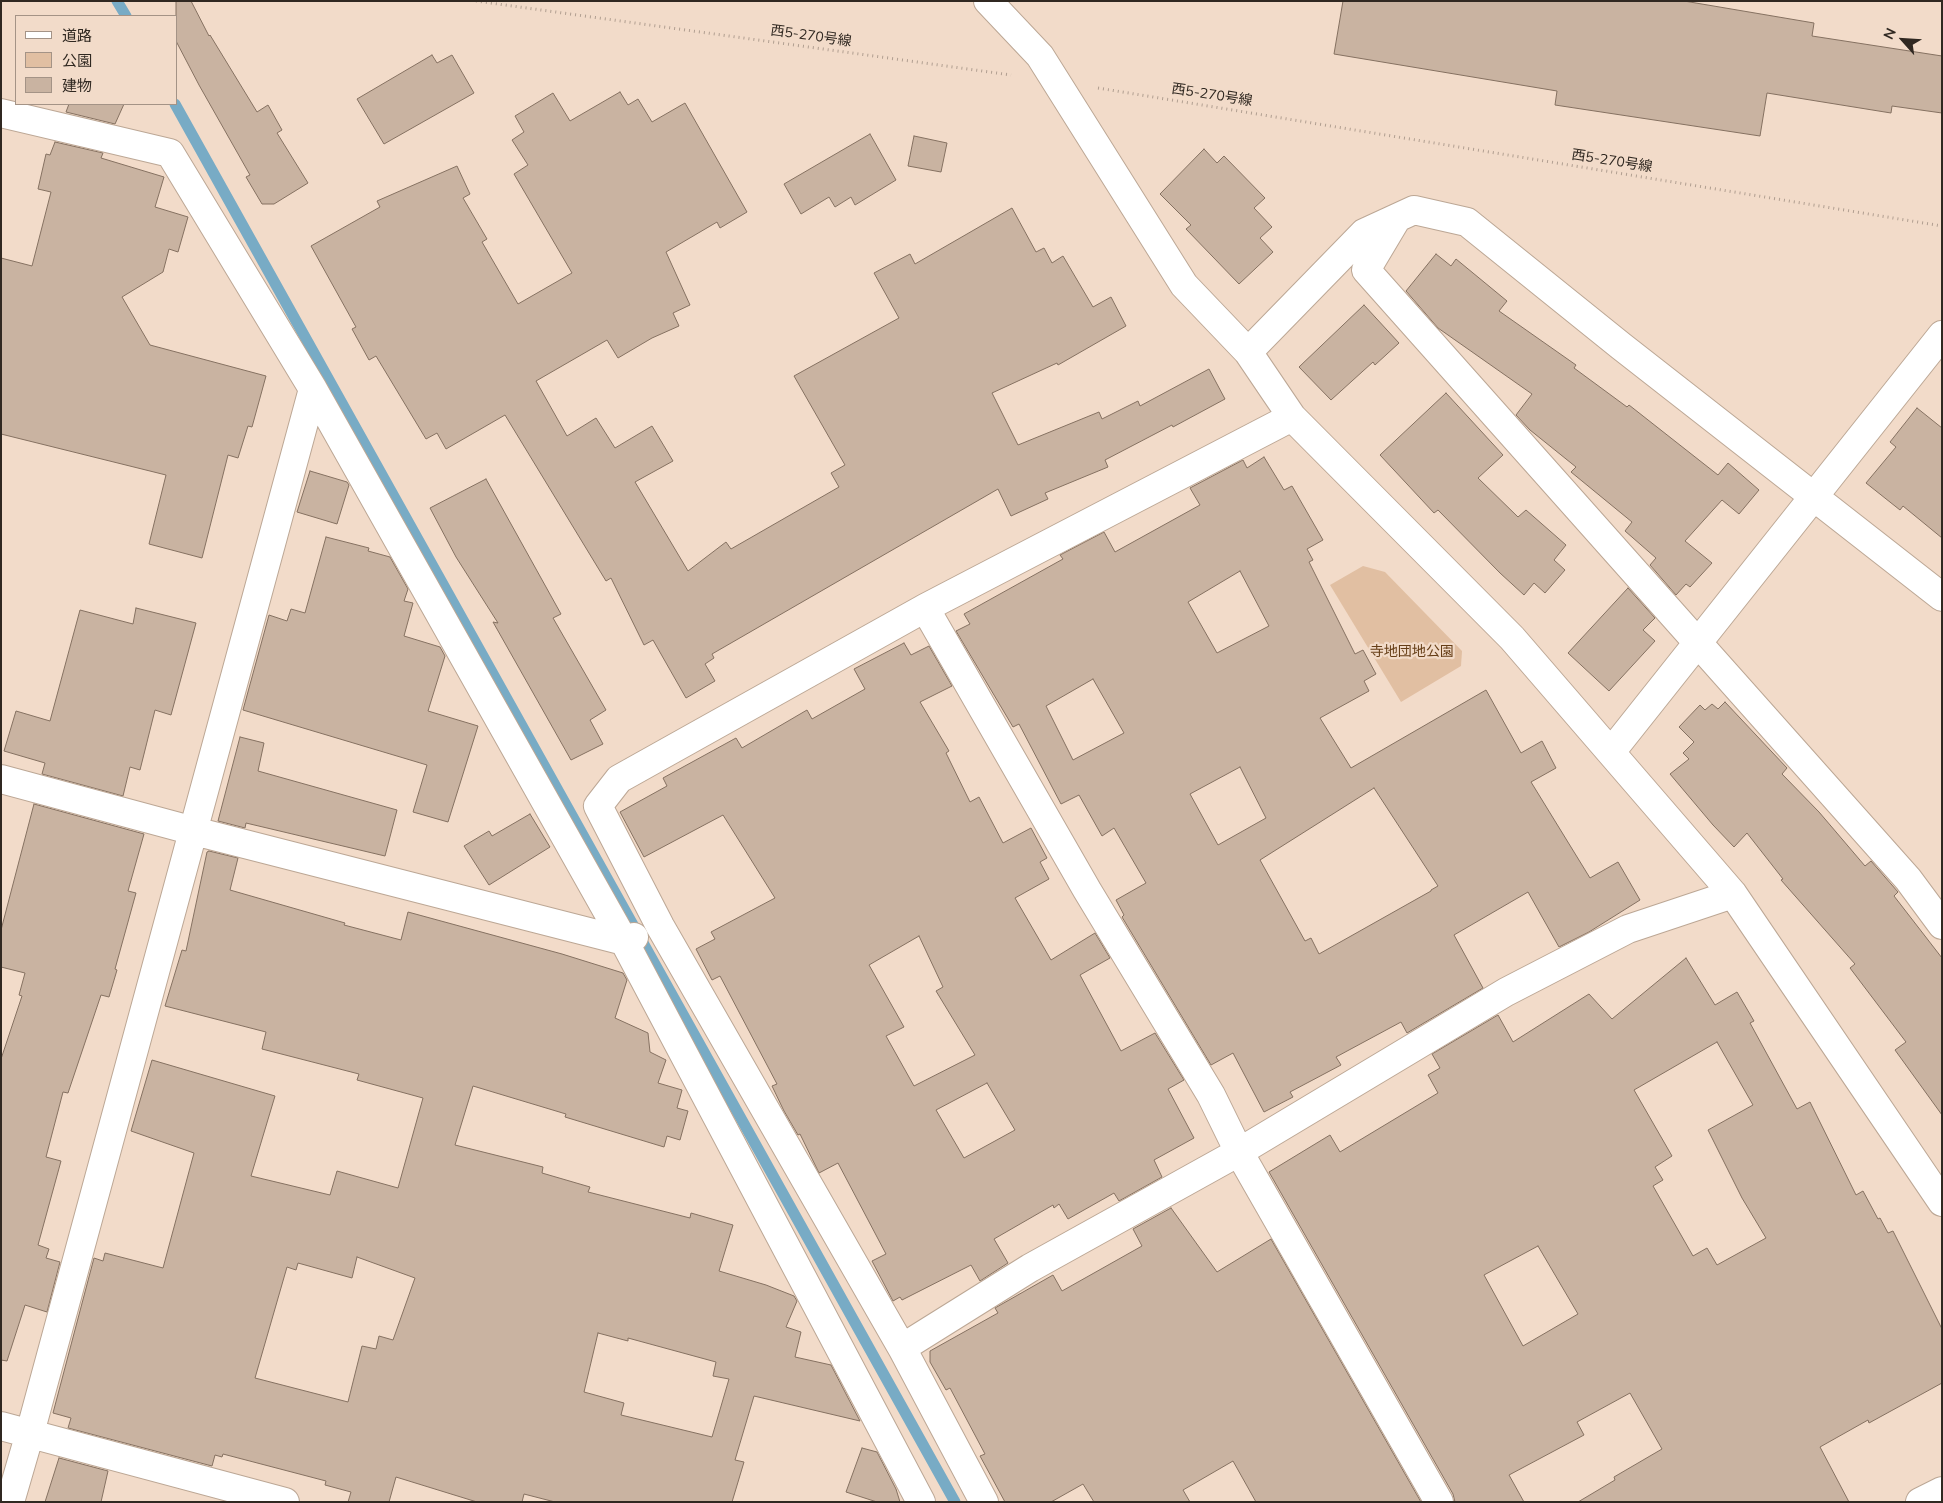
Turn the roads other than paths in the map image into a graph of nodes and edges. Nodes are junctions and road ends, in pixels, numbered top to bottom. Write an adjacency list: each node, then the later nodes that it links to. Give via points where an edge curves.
1 (988, 1): 5 (street, via 1040,56 1184,285)
2 (1, 113): 6 (street, via 170,153)
3 (1397, 218): 5 (street, via 1364,233); 8 (street, via 1414,210 1467,222); 11 (street, via 1366,270)
4 (1942, 335): 8 (street)
5 (1248, 352): 7 (street)
6 (313, 389): 14 (street); 18 (street)
7 (1292, 417): 10 (street); 12 (street, via 1512,638)
8 (1814, 497): 9 (street); 11 (street)
9 (1942, 597)
10 (925, 608): 17 (street, via 619,779 598,806); 19 (street, via 1082,882 1211,1095)
11 (1697, 643): 12 (street); 16 (street, via 1908,878)
12 (1611, 752): 15 (street)
13 (1, 780): 14 (street)
14 (194, 831): 18 (street); 23 (street)
15 (1733, 894): 19 (street, via 1628,929 1506,992); 20 (street)
16 (1942, 925)
17 (660, 926): 18 (street); 21 (street)
18 (624, 941): 27 (street)
19 (1238, 1152): 21 (street, via 1030,1268); 29 (street)
20 (1942, 1202)
21 (902, 1348): 28 (street)
22 (1, 1426): 23 (street)
23 (30, 1433): 25 (street); 26 (street)
24 (1942, 1491): 30 (street)
25 (10, 1502)
26 (285, 1502)
27 (921, 1502)
28 (984, 1502)
29 (1439, 1502)
30 (1920, 1502)

